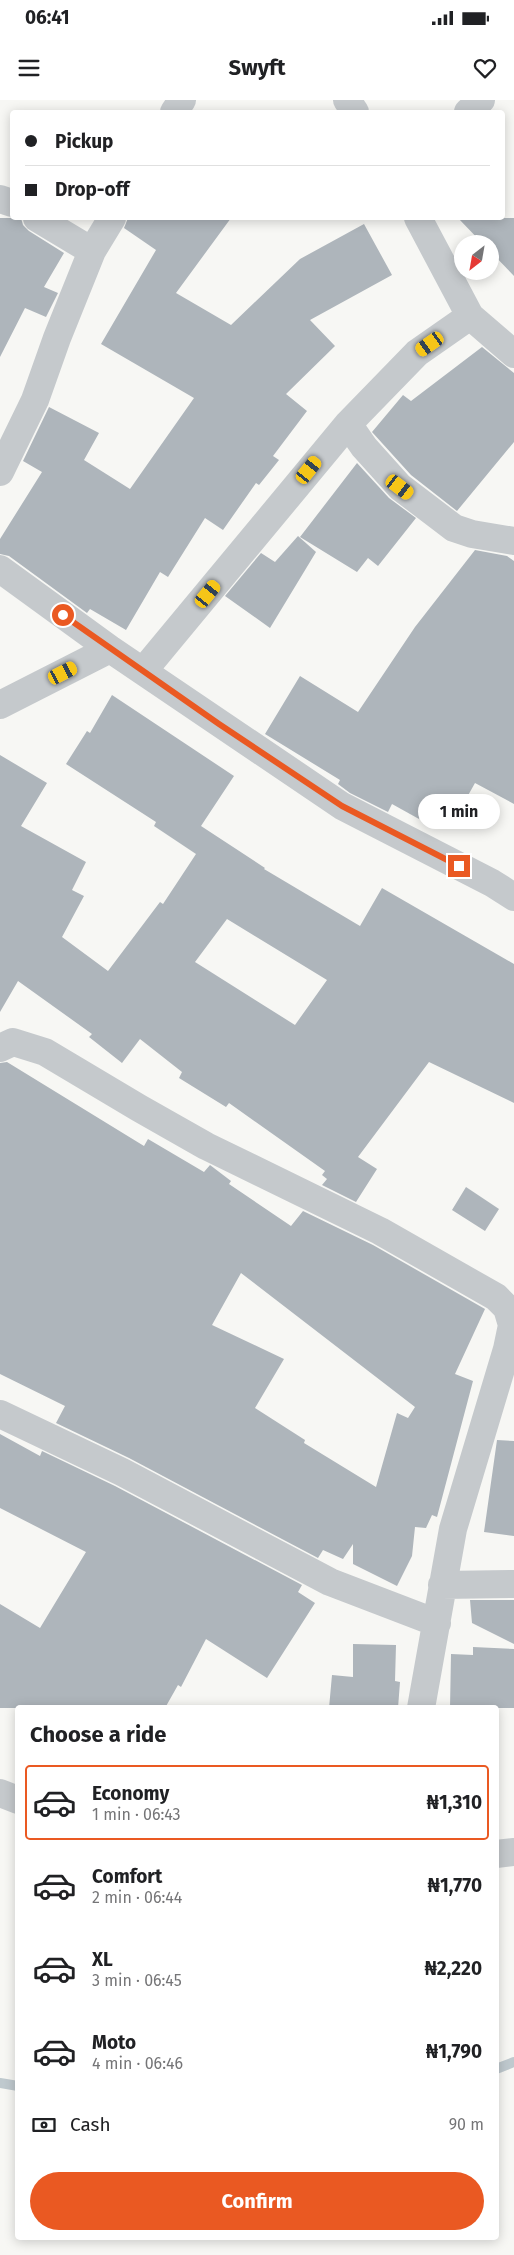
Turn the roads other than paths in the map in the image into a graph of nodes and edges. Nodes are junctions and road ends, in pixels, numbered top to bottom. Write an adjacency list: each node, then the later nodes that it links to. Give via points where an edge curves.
1 (481, 100): 2 (street)
2 (470, 110)
3 (39, 220): 6 (street)
4 (111, 220): 6 (street)
5 (419, 220): 7 (street)
6 (92, 251): 10 (street, via 35,400)
7 (470, 316): 8 (street); 9 (street, via 417,353)
8 (514, 354)
9 (348, 424): 11 (street, via 400,487 454,528); 14 (street)
10 (0, 472)
11 (514, 541)
12 (0, 569): 13 (street)
13 (110, 649): 14 (street); 15 (street)
14 (144, 670): 16 (street, via 342,806)
15 (0, 705)
16 (514, 897)
17 (0, 1048): 18 (street, via 14,1042 45,1052 206,1146 380,1231)
18 (511, 1305): 21 (street, via 512,1325 506,1350 453,1529)
19 (0, 1414): 22 (street, via 122,1472 330,1582)
20 (514, 1584): 21 (street)
21 (442, 1585): 22 (street)
22 (437, 1623): 23 (street)
23 (422, 1705)
24 (0, 1793): 25 (street)
25 (15, 1799)
26 (514, 1852): 27 (street)
27 (499, 1854)

